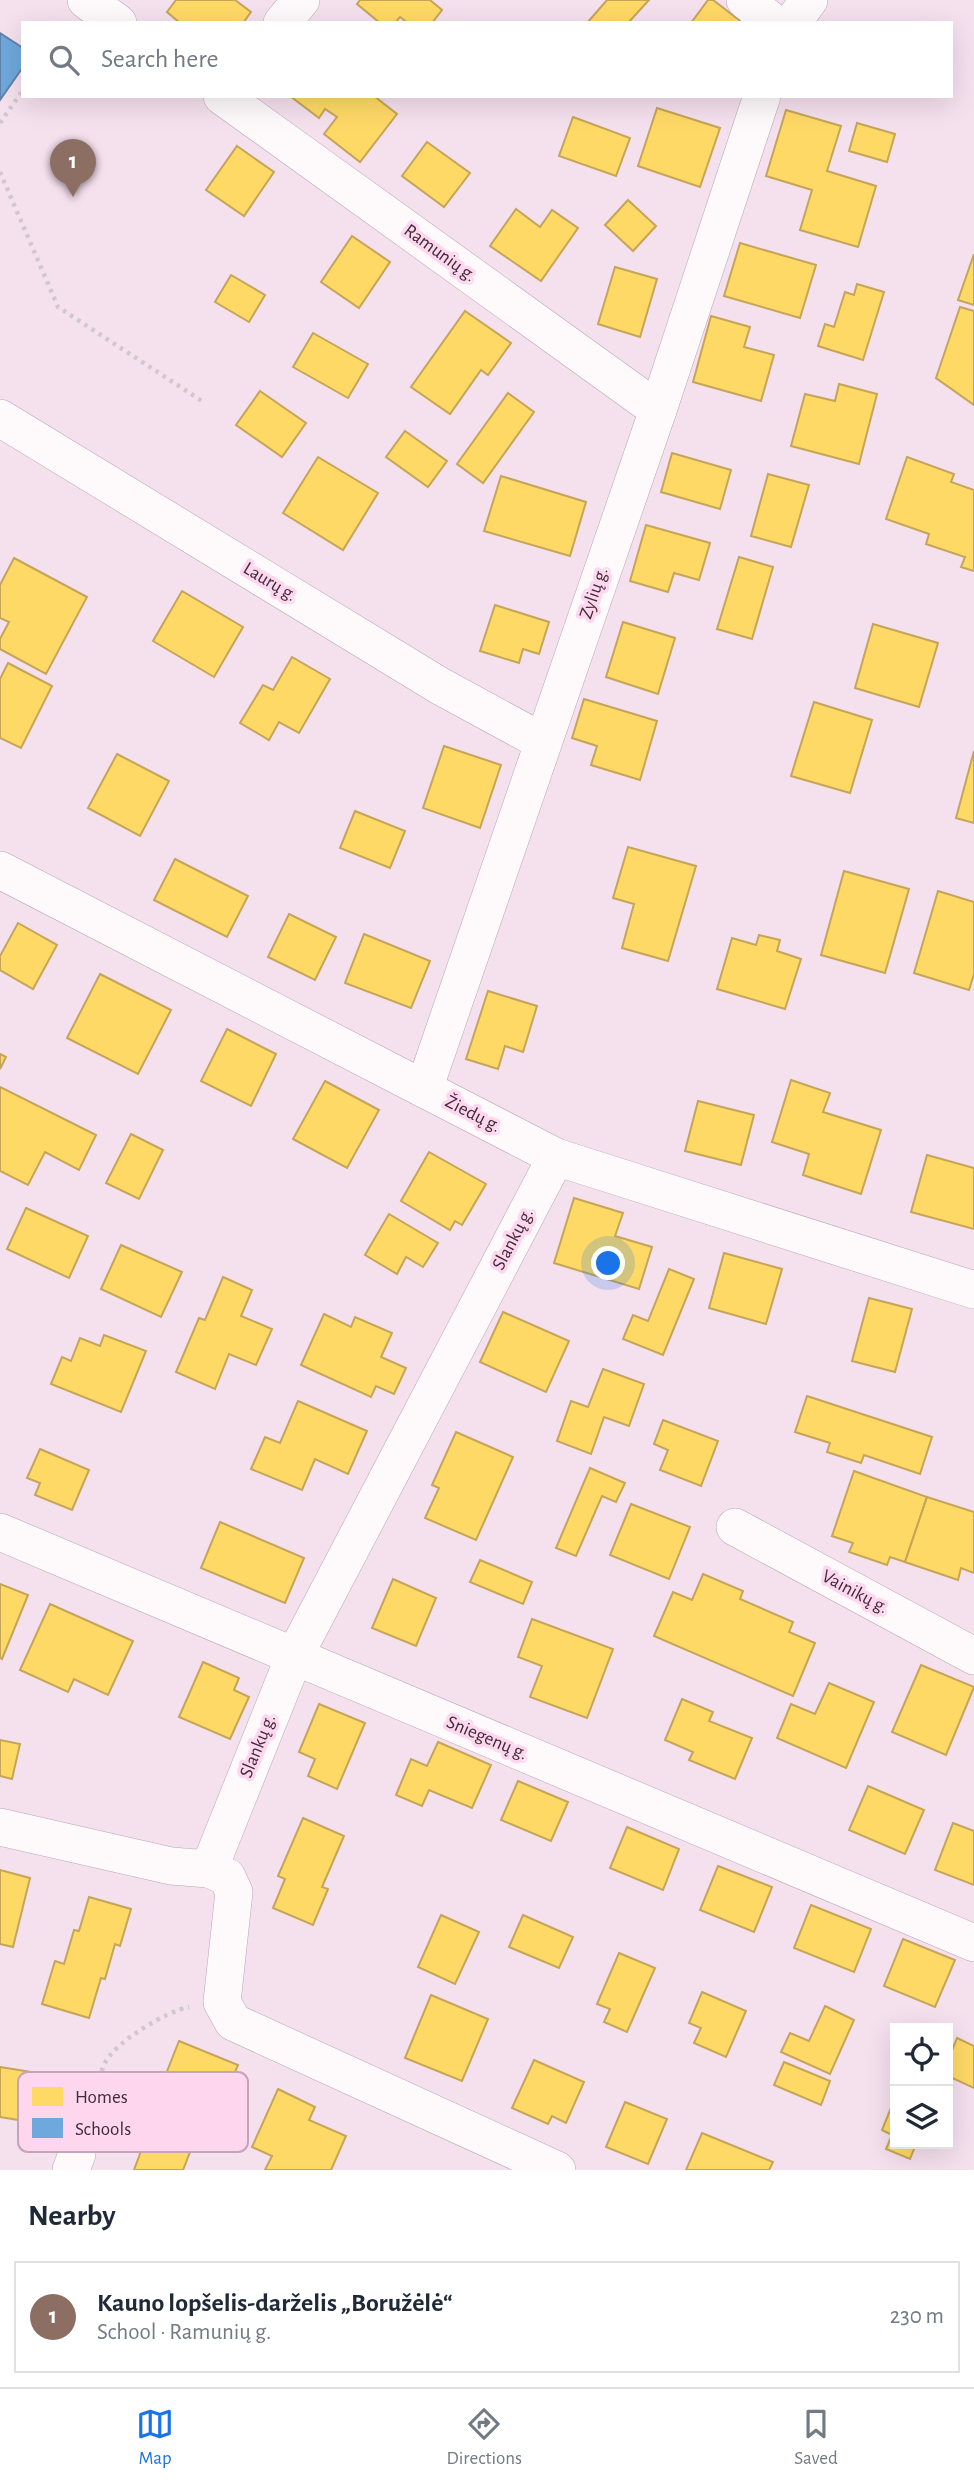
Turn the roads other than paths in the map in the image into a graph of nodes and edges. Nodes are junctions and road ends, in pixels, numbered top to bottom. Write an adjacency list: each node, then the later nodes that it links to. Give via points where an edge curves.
1 (86, 0): 5 (street)
2 (301, 0): 6 (street)
3 (745, 0): 7 (street)
4 (809, 0): 8 (street)
5 (115, 21)
6 (284, 21)
7 (771, 21)
8 (793, 21)
9 (225, 98): 11 (street, Ramunių g.)
10 (761, 98): 11 (street, Zylių g.)
11 (658, 410): 13 (street, Zylių g.)
12 (3, 429): 13 (street, Laurų g., via 440,687)
13 (543, 742): 15 (street, Zylių g.)
14 (0, 870): 15 (street, Žiedų g.)
15 (424, 1089): 16 (street, Žiedų g.)
16 (556, 1157): 17 (street, Žiedų g.); 21 (street, Slankų g.)
17 (974, 1290)
18 (735, 1527): 20 (street, Vainikų g.)
19 (0, 1532): 21 (street, Sniegenų g.)
20 (974, 1656)
21 (294, 1657): 23 (street, Slankų g.); 24 (street, Sniegenų g.)
22 (0, 1827): 23 (street, via 172,1866)
23 (209, 1869): 25 (street, via 227,1877 234,1892 222,2002 233,2022)
24 (974, 1943)
25 (558, 2170)

